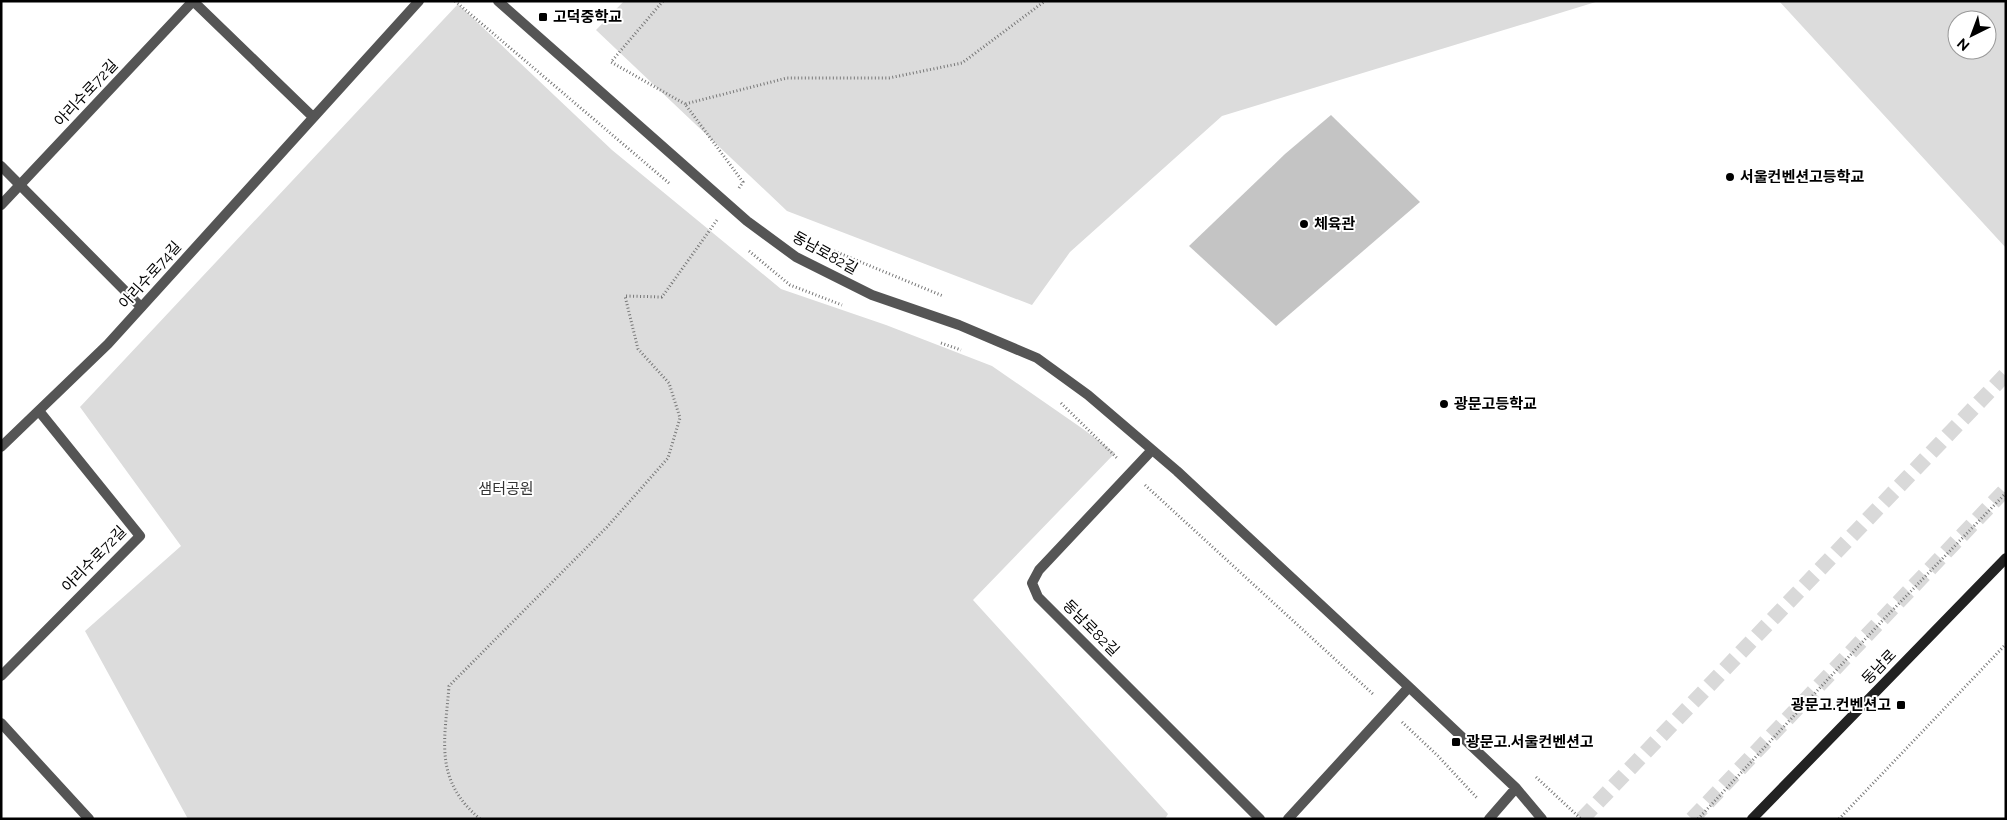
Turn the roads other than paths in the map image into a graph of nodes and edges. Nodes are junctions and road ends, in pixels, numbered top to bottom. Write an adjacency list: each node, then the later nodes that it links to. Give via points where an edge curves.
1 (193, 1): 4 (street); 6 (street, 아리수로72길)
2 (419, 1): 4 (street, 아리수로74길)
3 (498, 1): 11 (street, 동남로82길, via 747,221 796,257 872,295 959,325 1037,358 1088,395)
4 (313, 117): 8 (street, 아리수로74길)
5 (1, 166): 6 (street)
6 (20, 185): 7 (street, 아리수로72길); 8 (street)
7 (1, 205)
8 (141, 307): 9 (street, 아리수로74길)
9 (39, 411): 10 (street, 아리수로74길); 13 (street, 아리수로72길, via 140,536)
10 (1, 447)
11 (1152, 450): 14 (street, 동남로82길); 19 (street, 동남로82길, via 1039,570 1032,583 1038,597)
12 (2006, 558): 22 (main road, 동남로)
13 (1, 676)
14 (1409, 687): 16 (street, 동남로82길); 20 (street)
15 (1, 723): 18 (street)
16 (1516, 788): 17 (street); 21 (street, 동남로82길)
17 (1491, 817)
18 (89, 819)
19 (1260, 819)
20 (1288, 819)
21 (1542, 819)
22 (1752, 819)

